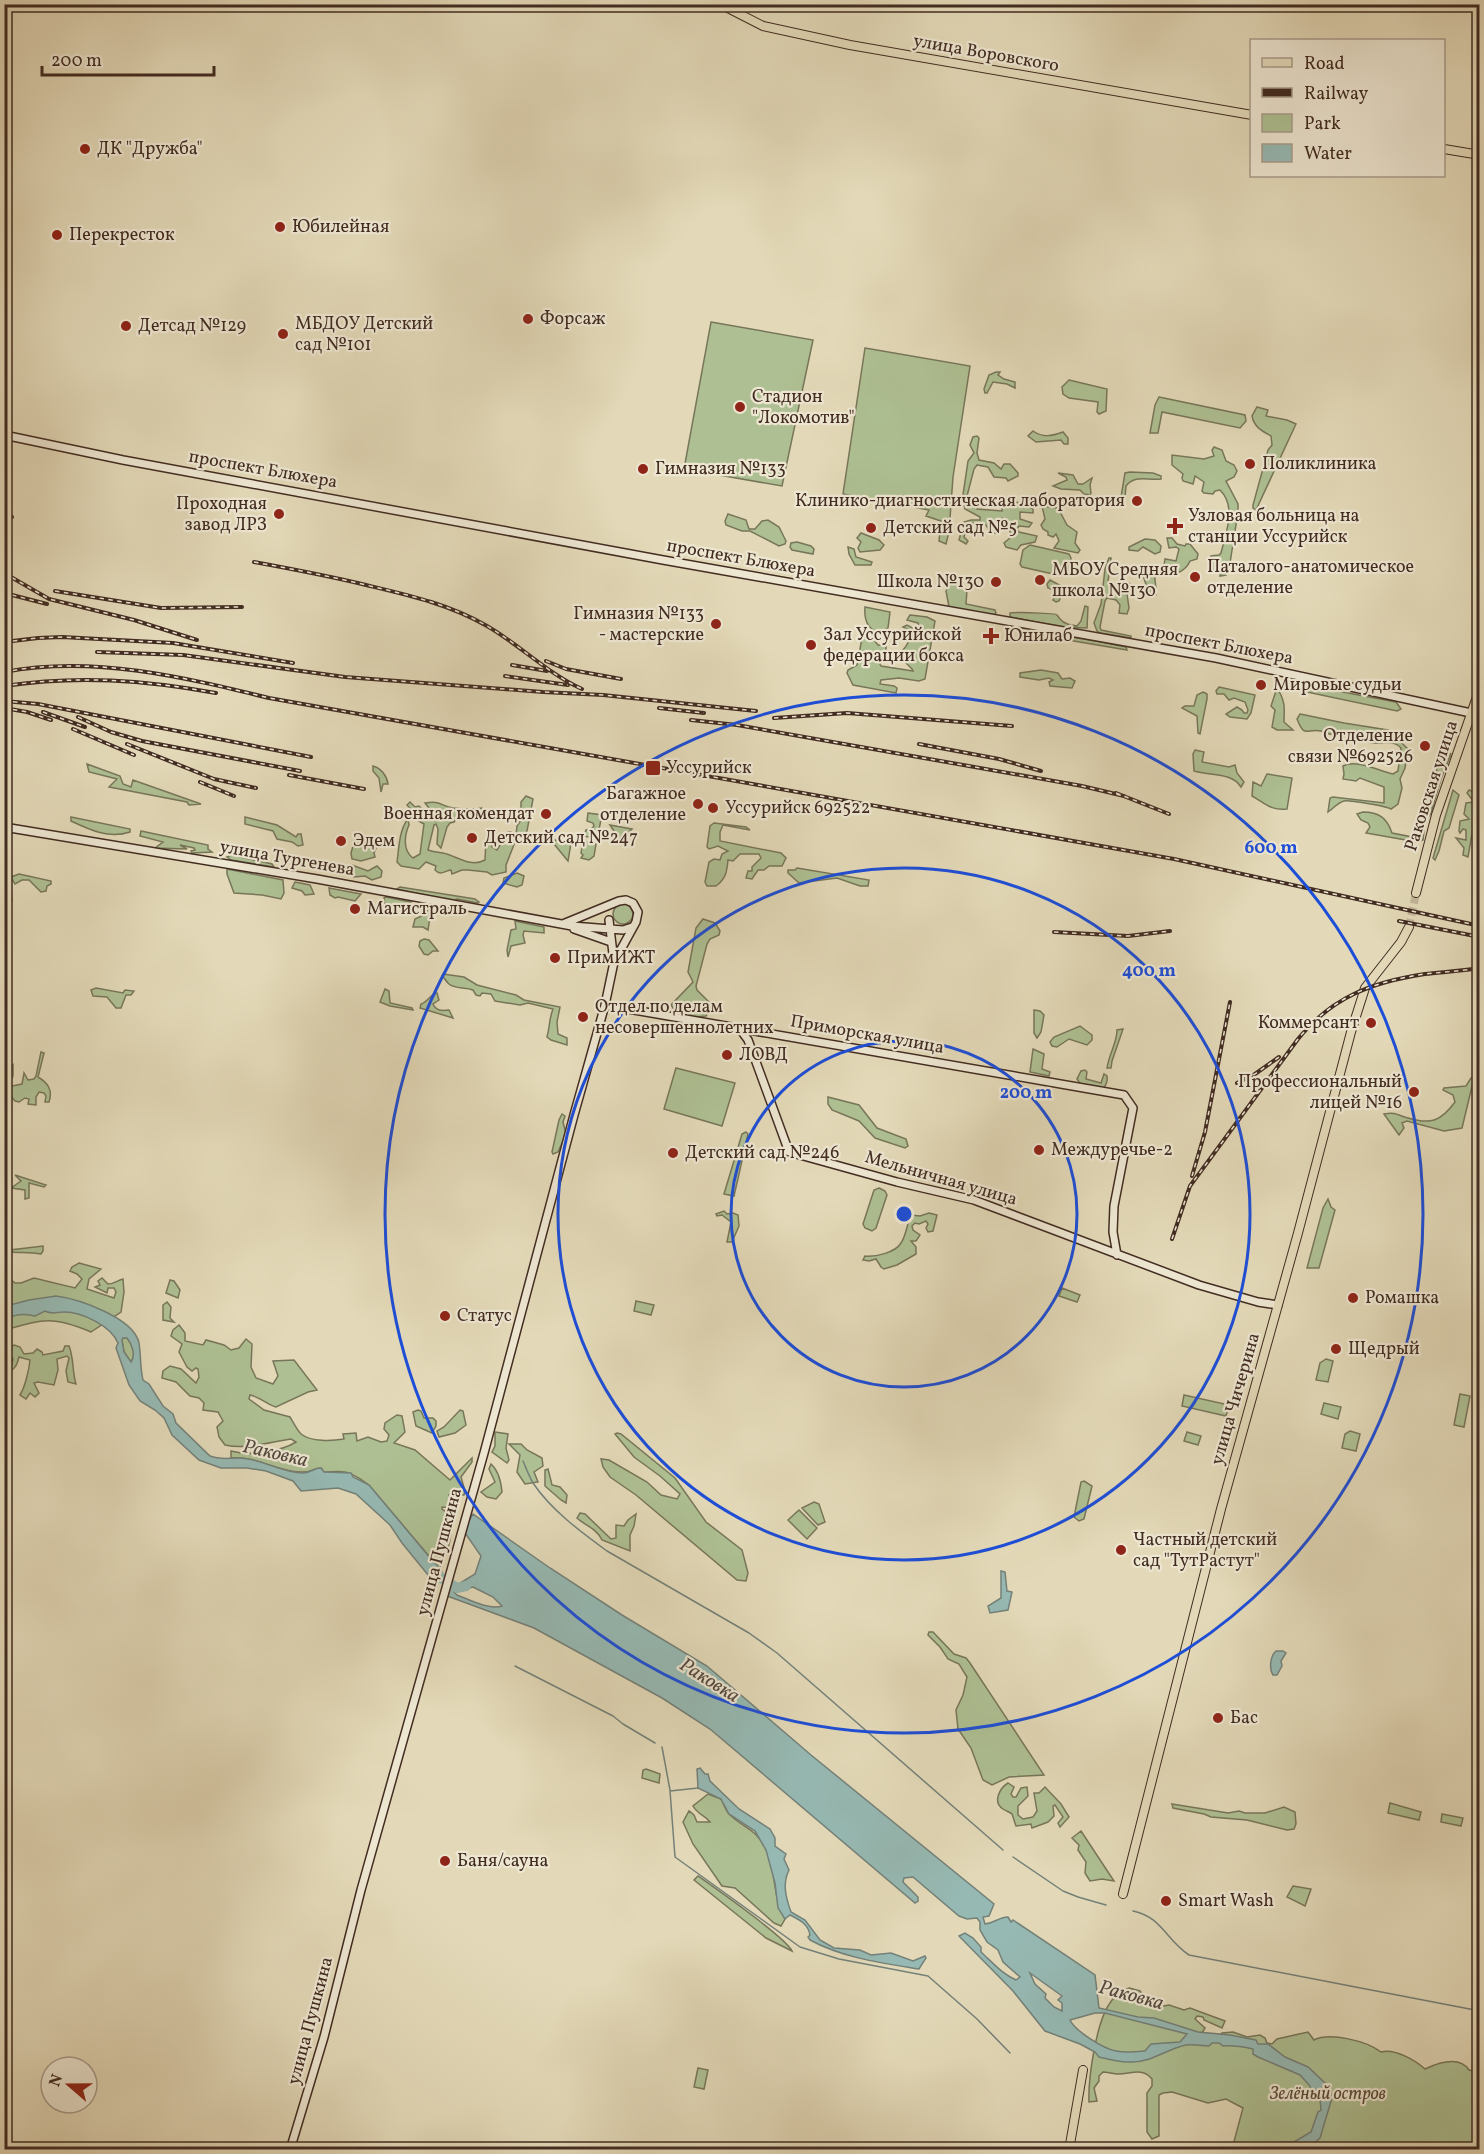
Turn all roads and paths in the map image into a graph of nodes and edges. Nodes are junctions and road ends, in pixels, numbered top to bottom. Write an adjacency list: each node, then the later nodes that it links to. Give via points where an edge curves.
1 (720, 4): 2 (main road, улица Воровского, via 763,26 820,39)
2 (1250, 115)
3 (1445, 149): 4 (main road)
4 (1479, 155)
5 (4, 435): 7 (main road, проспект Блюхера, via 663,560 1216,658)
6 (1479, 688): 7 (main road, Раковская улица)
7 (1472, 713): 9 (main road, Раковская улица, via 1436,815)
8 (4, 827): 12 (main road, улица Тургенева)
9 (1416, 893)
10 (613, 904): 11 (main road); 12 (main road); 13 (main road, via 624,900 635,905 638,915)
11 (609, 920): 15 (main road); 16 (main road, улица Пушкина)
12 (563, 924): 15 (main road, улица Тургенева); 16 (main road, улица Тургенева)
13 (632, 927): 15 (main road); 17 (main road, улица Пушкина)
14 (1409, 927): 21 (main road, улица Чичерина, via 1365,988 1360,1002)
15 (618, 929)
16 (611, 942): 17 (main road, улица Пушкина)
17 (614, 962): 18 (main road, улица Пушкина)
18 (605, 1005): 19 (main road, Приморская улица); 24 (main road, улица Пушкина)
19 (740, 1029): 20 (main road, Мельничная улица, via 748,1040 789,1152 974,1200); 20 (main road, Приморская улица, via 1124,1095 1133,1108 1114,1206)
20 (1117, 1255): 21 (main road, Мельничная улица, via 1220,1291)
21 (1278, 1305): 22 (main road, улица Чичерина, via 1225,1493)
22 (1123, 1894)
23 (1083, 2070): 25 (main road)
24 (290, 2150)
25 (1070, 2150)

